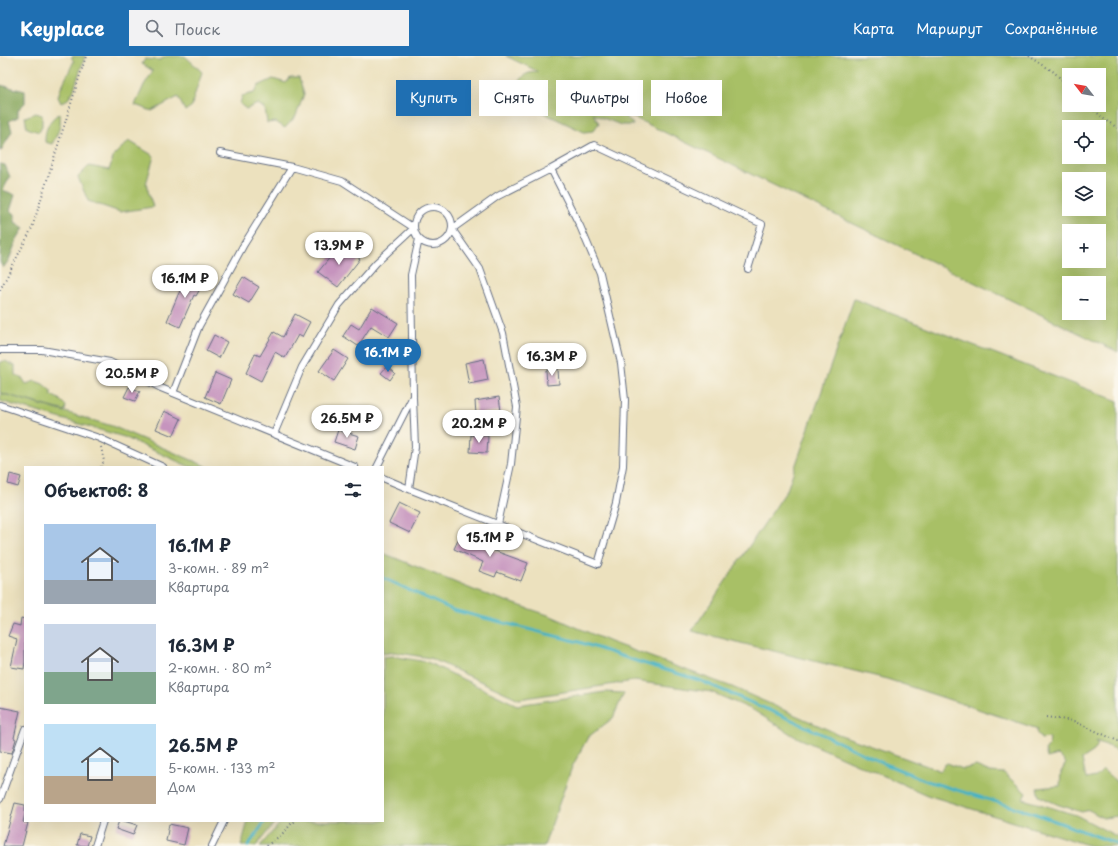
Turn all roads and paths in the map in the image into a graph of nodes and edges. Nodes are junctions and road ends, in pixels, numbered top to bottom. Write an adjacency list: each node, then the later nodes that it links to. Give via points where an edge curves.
1 (86, 56): 13 (path, via 32,228)
2 (1029, 56): 3 (path)
3 (1062, 80)
4 (1096, 112): 5 (path)
5 (1118, 128)
6 (220, 153): 7 (lane)
7 (292, 167): 9 (lane, via 342,181); 15 (lane, via 243,246 200,326)
8 (551, 169): 10 (lane, via 498,196); 12 (lane, via 594,145 762,224); 26 (lane, via 600,273 621,363 625,400 623,466 616,503 598,564)
9 (414, 228): 10 (lane, via 418,216 428,208 434,208 446,212); 11 (lane); 18 (lane, via 376,263 340,306 302,367)
10 (452, 229): 11 (lane, via 450,235 441,243 429,245); 26 (lane, via 480,269 503,333 517,407 511,464)
11 (419, 239): 16 (lane, via 411,275)
12 (748, 269)
13 (0, 290)
14 (0, 350): 15 (lane, via 42,350 110,362)
15 (173, 393): 18 (lane)
16 (413, 396): 23 (lane); 25 (lane, via 415,447)
17 (0, 405): 19 (lane)
18 (274, 434): 22 (lane)
19 (99, 438): 20 (path, via 104,461); 21 (lane)
20 (102, 466)
21 (161, 466)
22 (353, 466)
23 (378, 466)
24 (384, 478): 25 (lane)
25 (408, 489): 26 (lane)
26 (498, 524)
27 (1046, 717): 29 (path, via 1073,721)
28 (24, 732): 30 (lane)
29 (1118, 741)
30 (0, 799)
31 (104, 822): 34 (lane)
32 (224, 822): 35 (lane)
33 (292, 822): 36 (path)
34 (95, 846)
35 (212, 846)
36 (267, 846)

